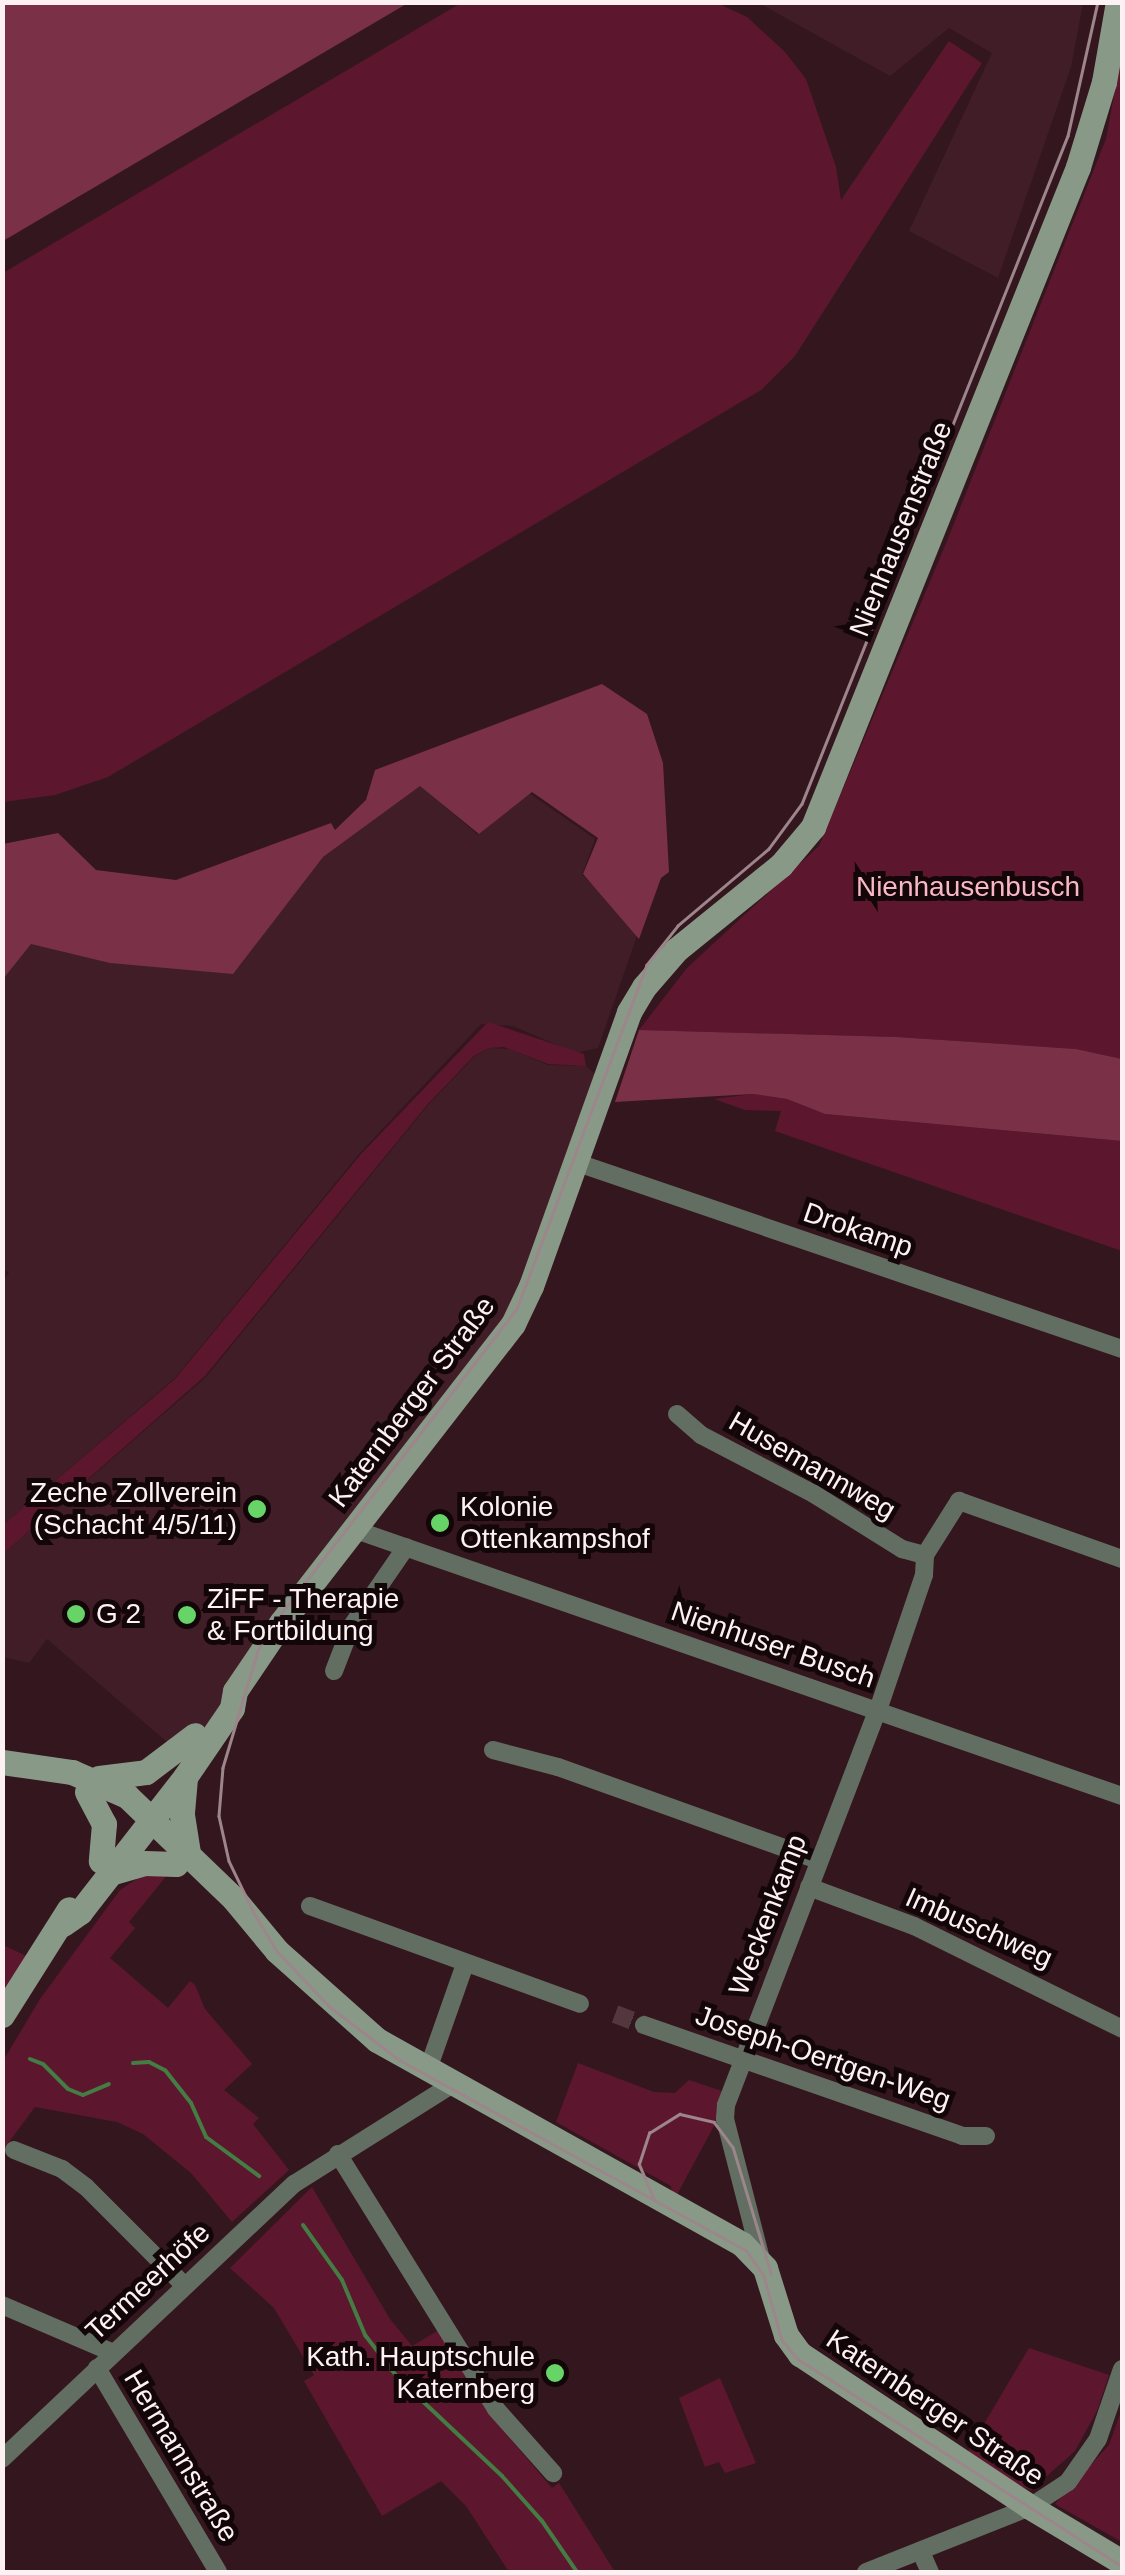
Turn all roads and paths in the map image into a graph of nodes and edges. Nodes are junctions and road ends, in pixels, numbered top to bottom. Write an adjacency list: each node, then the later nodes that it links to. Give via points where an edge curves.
1 (1118, 2): 2 (main road, Nienhausenstraße, via 1104,82 1078,167 825,802 789,856 668,958)
2 (629, 1012): 3 (main road, Katernberger Straße)
3 (576, 1162): 4 (street, Drokamp); 6 (main road, Katernberger Straße, via 512,1324)
4 (1122, 1350)
5 (677, 1414): 8 (street, Husemannweg, via 701,1435)
6 (352, 1529): 7 (street, Nienhuser Busch); 11 (main road, Katernberger Straße)
7 (406, 1546): 10 (street, via 351,1627); 12 (street, Nienhuser Busch)
8 (925, 1556): 9 (street, via 959,1501); 12 (street)
9 (1122, 1559)
10 (334, 1670)
11 (236, 1691): 13 (main road, Katernberger Straße); 16 (main road, Katernberger Straße, via 232,1708)
12 (878, 1710): 18 (street, Nienhuser Busch); 21 (street, Weckenkamp)
13 (195, 1734): 17 (main road, via 146,1772); 19 (main road, Katernberger Straße)
14 (493, 1750): 21 (street)
15 (2, 1762): 17 (main road, via 56,1767)
16 (185, 1777): 19 (main road, Katernberger Straße); 20 (main road)
17 (90, 1785): 19 (main road); 22 (main road, via 104,1824)
18 (1122, 1796)
19 (142, 1819): 20 (main road); 22 (main road)
20 (182, 1858): 22 (main road); 31 (main road, via 234,1899 255,1929 360,2027)
21 (818, 1860): 23 (street, Weckenkamp)
22 (106, 1867): 27 (main road)
23 (809, 1886): 29 (street, Imbuschweg, via 914,1926); 30 (street, Weckenkamp)
24 (310, 1906): 25 (street)
25 (466, 1964): 26 (street); 31 (street)
26 (580, 2004)
27 (2, 2015)
28 (644, 2025): 30 (street, Joseph-Oertgen-Weg)
29 (1122, 2028)
30 (742, 2059): 33 (street, Joseph-Oertgen-Weg, via 962,2136); 34 (street, Weckenkamp, via 725,2112)
31 (426, 2072): 32 (main road)
32 (450, 2085): 36 (street, Termeerhöfe); 37 (main road, via 738,2242)
33 (986, 2136)
34 (731, 2142): 37 (street, Katernberger Straße)
35 (14, 2150): 38 (street, via 62,2169 86,2187)
36 (338, 2154): 38 (street, Termeerhöfe, via 294,2184); 44 (street, via 496,2409)
37 (762, 2264): 45 (main road, Katernberger Straße, via 786,2334 800,2354)
38 (184, 2285): 40 (street, Termeerhöfe)
39 (2, 2306): 40 (street)
40 (112, 2352): 41 (street, Termeerhöfe)
41 (97, 2368): 43 (street, Termeerhöfe); 48 (street, Hermannstraße)
42 (1122, 2369): 45 (street, via 1098,2439 1068,2482)
43 (2, 2459)
44 (553, 2472)
45 (1030, 2507): 46 (street); 47 (main road, Katernberger Straße)
46 (921, 2552): 49 (street); 50 (street)
47 (1122, 2562)
48 (218, 2572)
49 (866, 2572)
50 (930, 2572)

